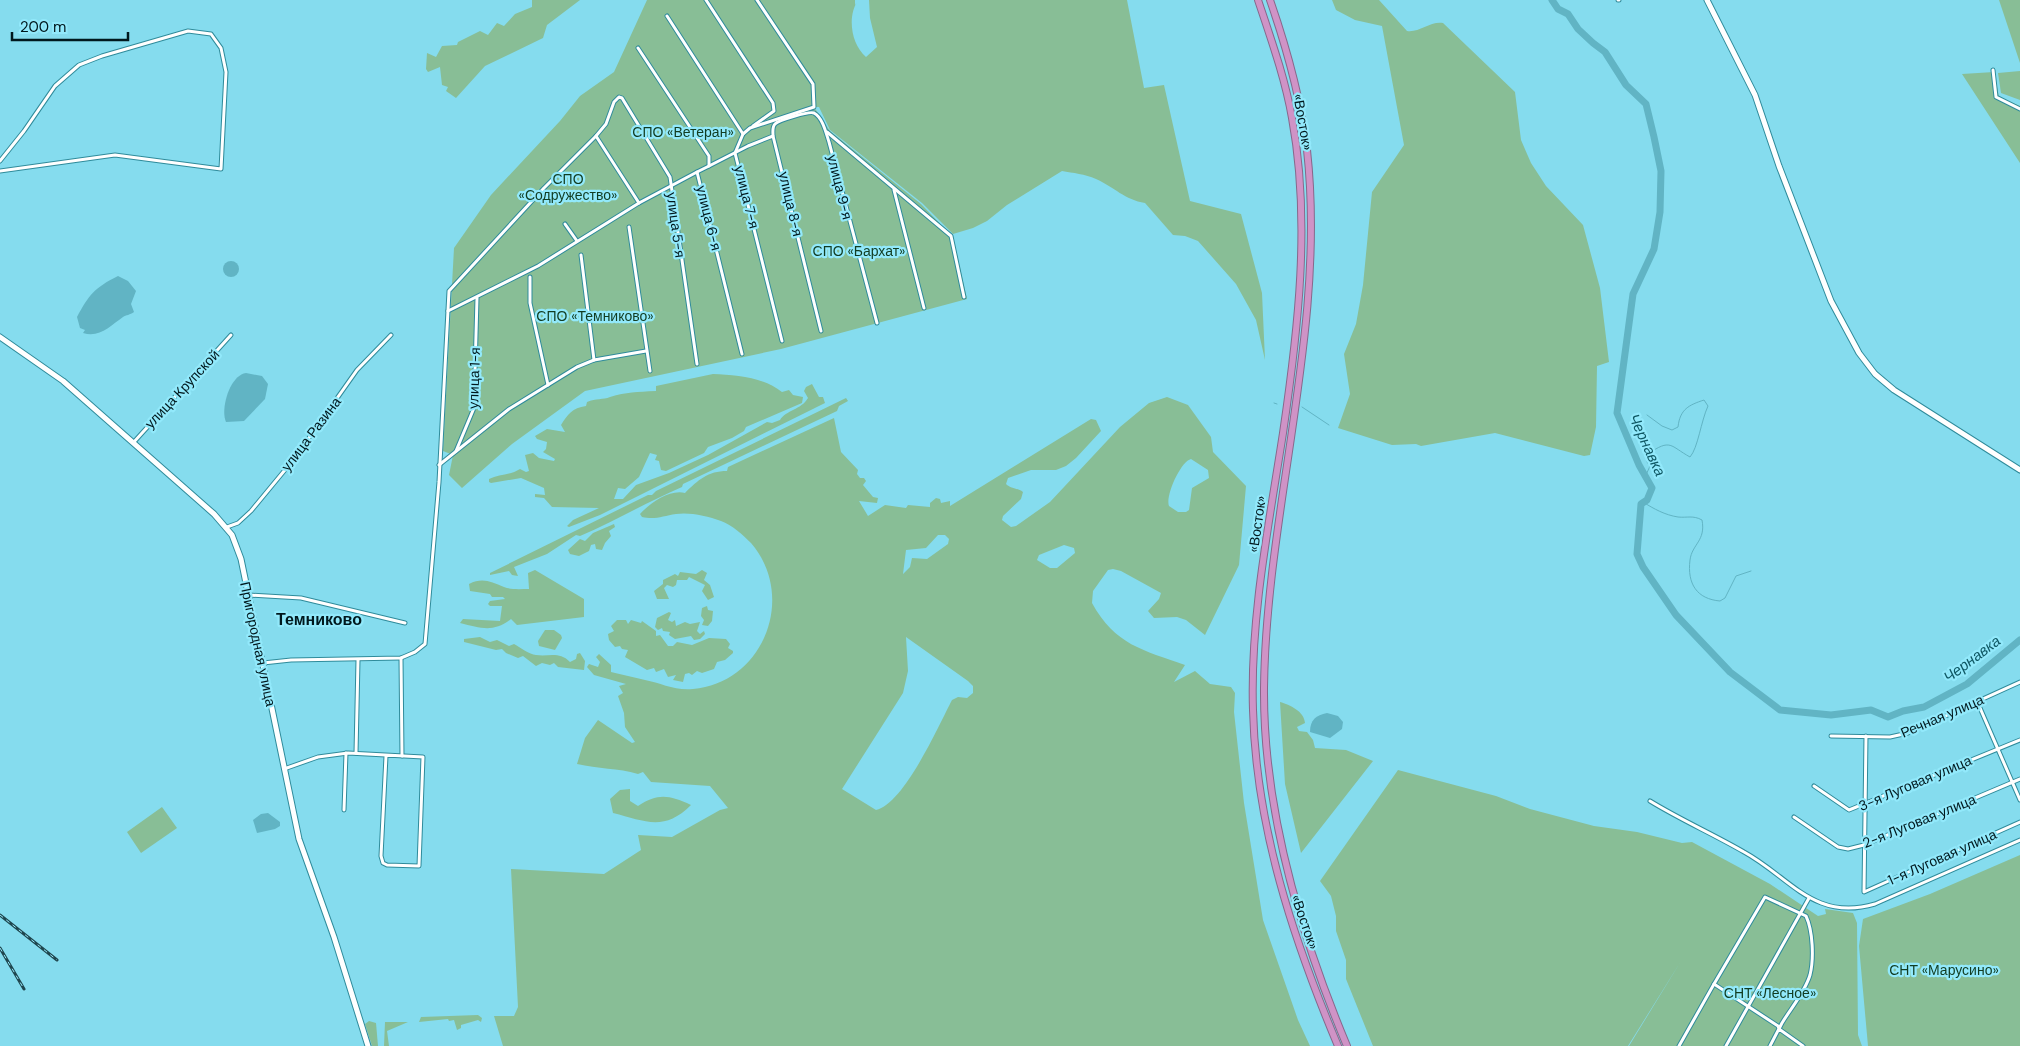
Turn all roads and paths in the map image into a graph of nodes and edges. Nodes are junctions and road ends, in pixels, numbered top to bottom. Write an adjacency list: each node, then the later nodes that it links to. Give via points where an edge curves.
1 (706, 0): 10 (street, via 774,103 774,111)
2 (756, 0): 10 (street, via 813,84 814,107)
3 (1258, 0): 82 (highway, «Восток», via 1292,119 1300,226 1294,357 1267,536 1257,628 1252,708 1254,748 1279,880)
4 (1270, 0): 83 (highway, «Восток», via 1302,112 1310,224 1305,324 1265,640 1264,726 1282,849 1314,960)
5 (1707, 0): 47 (street, via 1755,96 1826,289 1839,320 1859,353 1875,374 1894,390)
6 (667, 16): 12 (street)
7 (638, 48): 17 (street, улица 6-я, via 706,150)
8 (1993, 70): 9 (street, via 1996,97)
9 (2020, 109)
10 (750, 128): 12 (street)
11 (826, 132): 14 (street, улица 9-я, via 821,120 813,113 777,123); 21 (street); 32 (street, улица 9-я)
12 (743, 134): 15 (street, улица 7-я)
13 (596, 136): 20 (street, улица 5-я, via 606,124 616,99 622,98 668,171); 22 (street); 31 (street, via 449,291)
14 (773, 136): 15 (street); 33 (street, улица 8-я)
15 (735, 153): 17 (street); 37 (street, улица 7-я)
16 (0, 161): 18 (street, via 54,86 79,65 188,31 211,34 219,43 226,72 221,169 115,155)
17 (709, 166): 19 (street, улица 6-я)
18 (0, 171)
19 (697, 172): 20 (street); 39 (street, улица 6-я)
20 (671, 186): 22 (street); 41 (street, улица 5-я)
21 (894, 190): 28 (street, via 951,236); 30 (street)
22 (639, 203): 25 (street)
23 (565, 224): 25 (street)
24 (629, 227): 38 (street)
25 (578, 241): 29 (street)
26 (580, 255): 40 (street)
27 (530, 277): 43 (street, via 530,303)
28 (964, 297)
29 (477, 298): 31 (street); 45 (street, улица 1-я, via 474,408)
30 (924, 308)
31 (448, 312): 46 (street)
32 (877, 322)
33 (821, 331)
34 (231, 335): 44 (street, улица Крупской)
35 (391, 335): 48 (street, улица Разина, via 357,370 294,459 251,511 238,523)
36 (0, 337): 44 (street, Пригородная улица, via 53,372)
37 (782, 341)
38 (646, 351): 40 (street); 42 (street)
39 (742, 354)
40 (594, 360): 43 (street)
41 (697, 364)
42 (650, 371)
43 (548, 385): 45 (street, via 498,417)
44 (133, 444): 48 (street, Пригородная улица)
45 (455, 454): 46 (street)
46 (439, 465): 51 (street, via 427,638 420,649)
47 (2020, 470)
48 (227, 527): 49 (street, Пригородная улица, via 238,549)
49 (248, 595): 50 (street, via 301,598); 53 (street, Пригородная улица)
50 (405, 623)
51 (401, 658): 52 (street); 63 (street)
52 (358, 660): 53 (street); 61 (street)
53 (263, 663): 64 (street, Пригородная улица)
54 (2020, 682): 55 (street, Речная улица)
55 (1977, 701): 57 (street, Речная улица, via 1908,733 1890,737); 59 (street)
56 (1831, 736): 57 (street, Речная улица)
57 (1866, 736): 70 (street)
58 (2020, 740): 59 (street, 3-я Луговая улица)
59 (1998, 749): 66 (street); 70 (street, 3-я Луговая улица)
60 (346, 753): 61 (street); 64 (street, via 318,757); 71 (street)
61 (356, 753): 62 (street)
62 (386, 756): 63 (street); 63 (street, via 383,863 418,866 424,758)
63 (402, 756)
64 (284, 769): 81 (street, Пригородная улица, via 302,851 334,937)
65 (2020, 779): 66 (street, 2-я Луговая улица)
66 (2012, 783): 68 (street); 75 (street, 2-я Луговая улица)
67 (1814, 786): 70 (street, 3-я Луговая улица, via 1849,810)
68 (2020, 800)
69 (1650, 802): 76 (street, via 1746,853)
70 (1864, 805): 75 (street)
71 (344, 810)
72 (1794, 817): 75 (street, 2-я Луговая улица, via 1838,847 1848,849)
73 (2020, 822): 75 (street, 1-я Луговая улица, via 1864,892)
74 (2020, 840): 76 (street, via 1868,906 1843,908)
75 (1864, 845)
76 (1809, 898): 77 (street)
77 (1802, 912): 78 (street, via 1766,897); 79 (street); 80 (street, via 1808,920 1811,940 1810,975)
78 (1714, 984): 79 (street); 84 (street)
79 (1748, 1007): 80 (street); 85 (street)
80 (1780, 1029): 86 (street); 87 (street)
81 (368, 1046)
82 (1338, 1046)
83 (1347, 1046)
84 (1679, 1046)
85 (1726, 1046)
86 (1770, 1046)
87 (1803, 1046)

